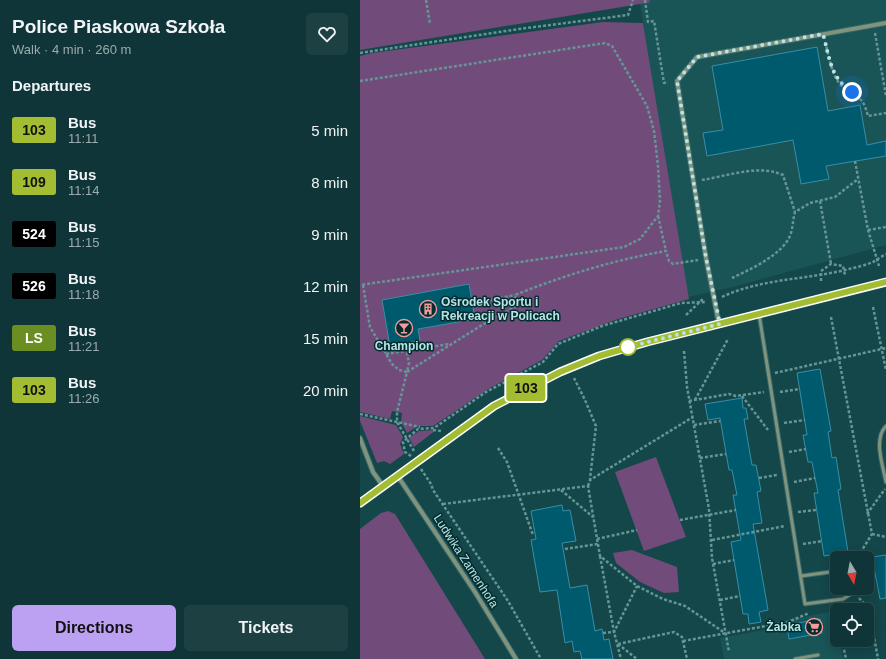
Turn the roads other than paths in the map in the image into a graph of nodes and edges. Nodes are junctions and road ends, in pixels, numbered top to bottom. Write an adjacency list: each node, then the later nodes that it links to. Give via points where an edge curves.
1 (886, 23): 4 (street, via 697,57 677,81 692,182)
2 (886, 282): 3 (street)
3 (759, 314): 4 (street); 12 (lane)
4 (720, 324): 7 (street, via 606,354 543,379 494,406)
5 (886, 426): 8 (lane, via 881,431 879,439)
6 (360, 438): 9 (street, via 373,472)
7 (397, 475): 9 (street); 15 (street, Ludwika Zamenhofa)
8 (886, 482)
9 (383, 486): 10 (street)
10 (360, 503)
11 (830, 572): 12 (lane)
12 (800, 576): 13 (lane, via 805,604 843,599)
13 (848, 595)
14 (818, 655): 16 (lane)
15 (516, 659)
16 (795, 659)

